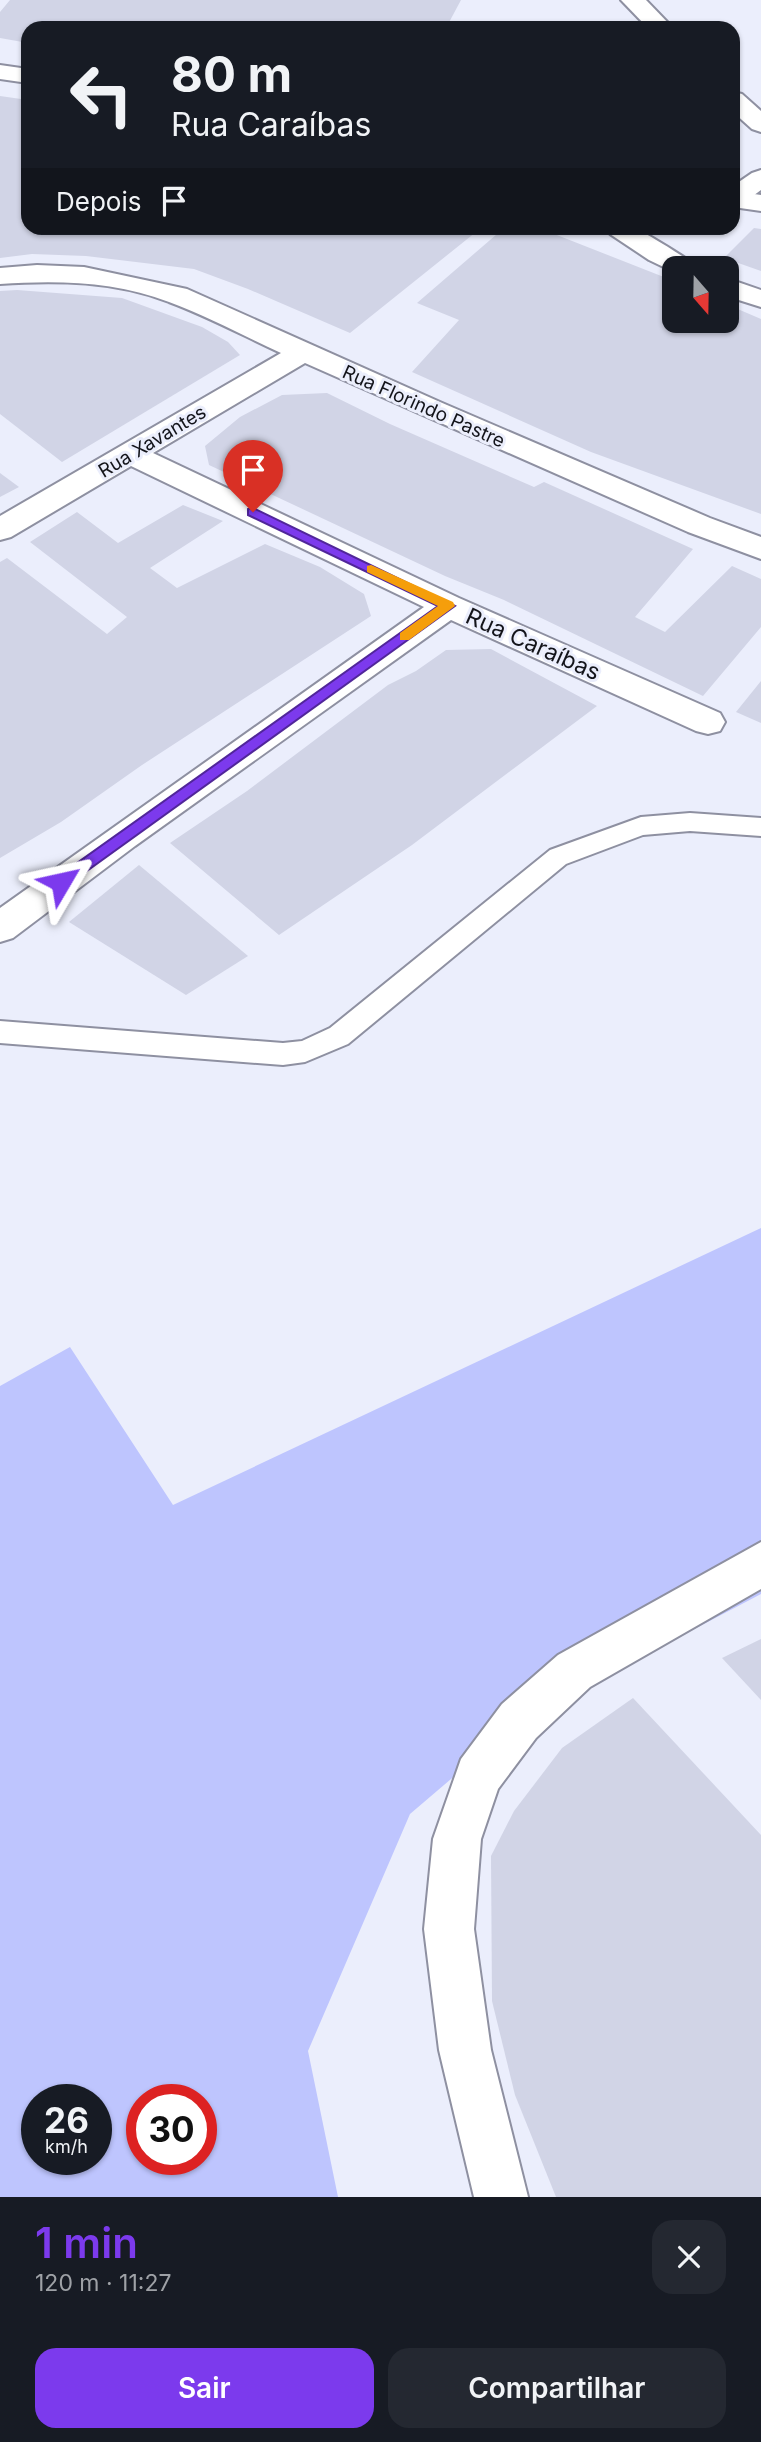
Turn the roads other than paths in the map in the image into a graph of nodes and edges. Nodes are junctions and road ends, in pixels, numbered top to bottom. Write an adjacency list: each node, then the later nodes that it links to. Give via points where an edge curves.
1 (633, 0): 2 (street)
2 (654, 21)
3 (0, 72): 4 (street)
4 (21, 75)
5 (740, 105): 6 (street)
6 (761, 124)
7 (761, 178): 8 (street)
8 (740, 194)
9 (740, 200): 10 (street)
10 (761, 203)
11 (630, 235): 12 (street)
12 (662, 256)
13 (0, 276): 16 (street, Rua Florindo Pastre, via 84,275 177,295)
14 (739, 291): 15 (street)
15 (761, 299)
16 (303, 352): 17 (street, Rua Xavantes); 19 (street, Rua Florindo Pastre, via 660,509)
17 (131, 454): 18 (street, Rua Xavantes); 20 (street, Rua Caraíbas)
18 (0, 530)
19 (761, 548)
20 (448, 606): 21 (street, Rua Caraíbas); 23 (street)
21 (708, 722)
22 (761, 827): 24 (lane, via 690,822 641,825 558,857 339,1036 305,1051 283,1054)
23 (0, 928)
24 (0, 1032)
25 (761, 1564): 26 (street, via 574,1671 519,1721 478,1776 457,1839 449,1929 465,2050)
26 (501, 2197)

